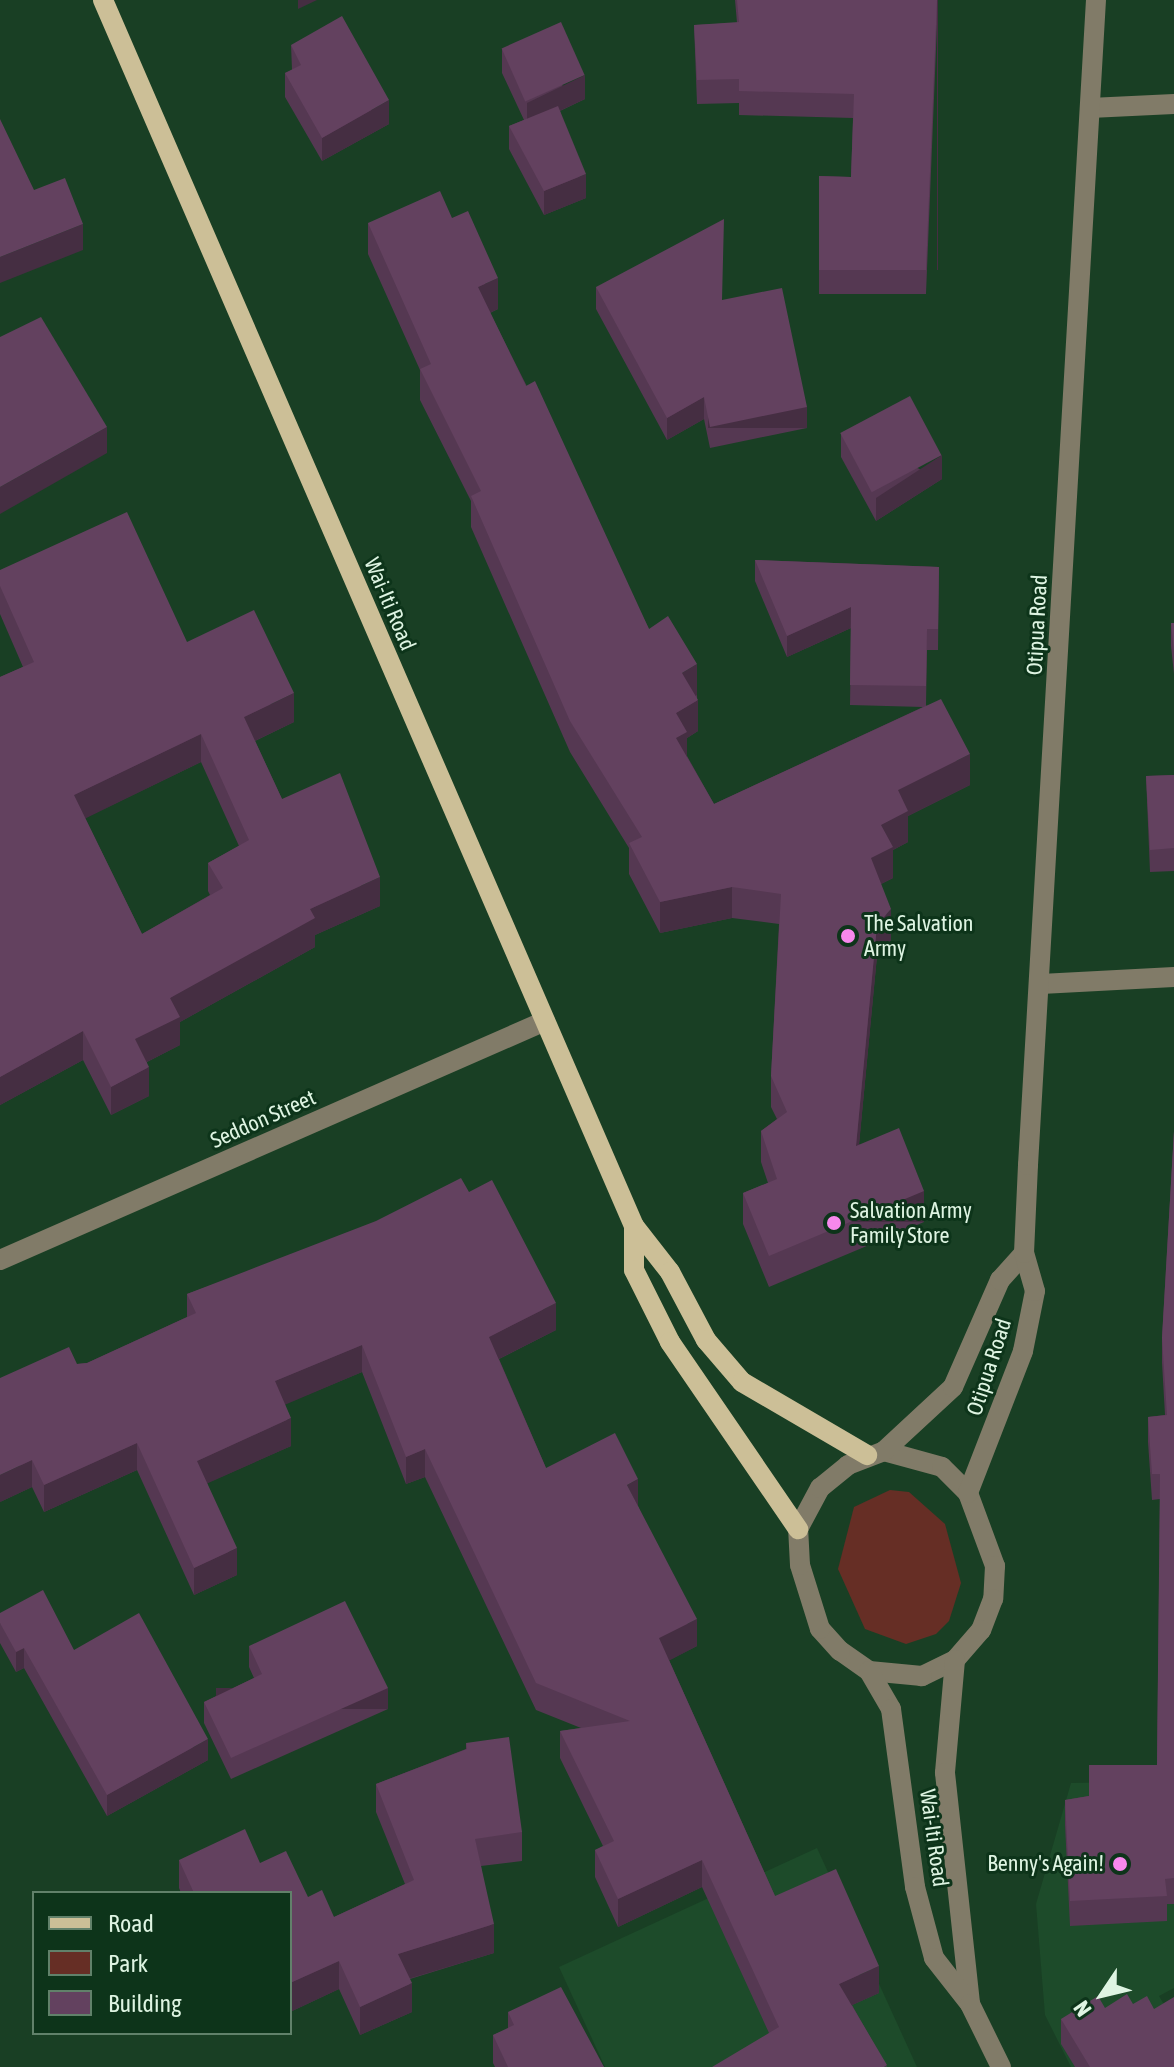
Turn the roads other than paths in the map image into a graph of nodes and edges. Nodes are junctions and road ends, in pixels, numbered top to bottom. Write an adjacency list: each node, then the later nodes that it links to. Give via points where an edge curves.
1 (103, 0): 7 (main road, Wai-Iti Road)
2 (1096, 0): 4 (street, Otipua Road)
3 (1174, 104): 4 (street)
4 (1090, 108): 6 (street, Otipua Road)
5 (1174, 977): 6 (street)
6 (1041, 984): 9 (street, Otipua Road)
7 (545, 1021): 8 (main road, Wai-Iti Road); 10 (street, Seddon Street)
8 (634, 1226): 11 (main road, Wai-Iti Road, via 670,1272 706,1340 742,1382); 13 (main road, Wai-Iti Road, via 634,1270 670,1342)
9 (1024, 1253): 11 (street, Otipua Road, via 1000,1280 953,1387); 12 (street, Otipua Road, via 1035,1291 1030,1329)
10 (0, 1260)
11 (876, 1453): 12 (street, via 942,1467); 13 (street, via 820,1488)
12 (968, 1493): 14 (street, via 995,1566 993,1599)
13 (798, 1529): 15 (street, via 805,1595 820,1629)
14 (955, 1660): 15 (street, via 922,1676); 16 (street, Wai-Iti Road, via 945,1773)
15 (869, 1671): 16 (street, Wai-Iti Road, via 891,1709 915,1887 934,1958)
16 (970, 2004): 17 (street, Wai-Iti Road)
17 (1001, 2067)

